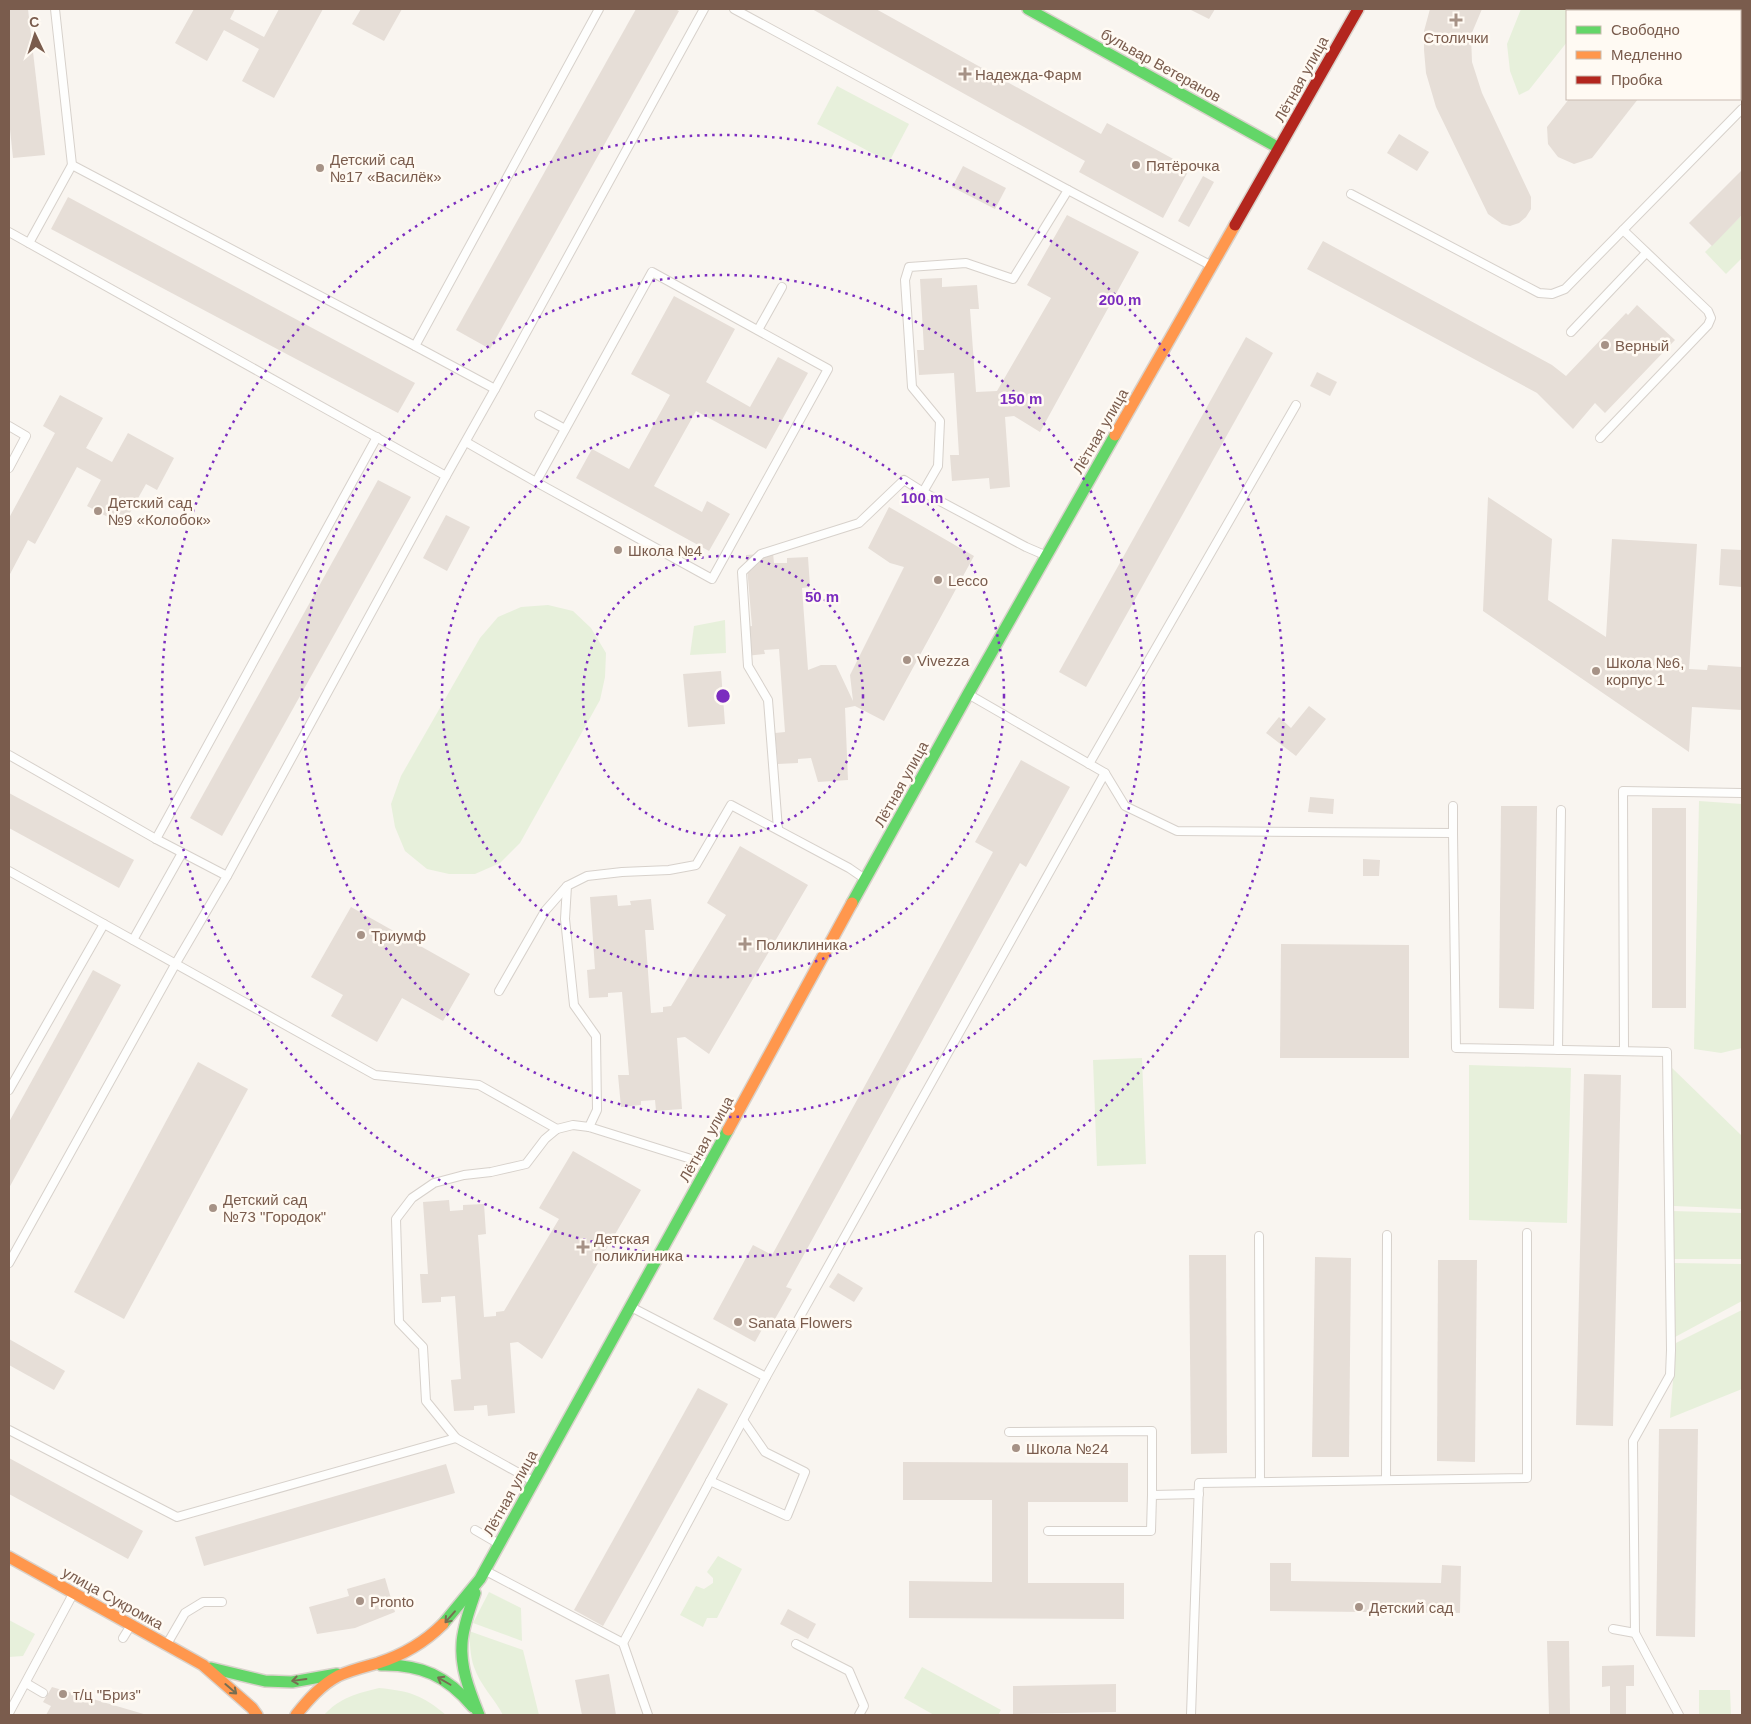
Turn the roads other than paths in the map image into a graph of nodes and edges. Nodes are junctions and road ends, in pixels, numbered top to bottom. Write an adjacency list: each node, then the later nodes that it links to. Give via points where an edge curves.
1 (55, 9): 9 (lane)
2 (599, 9): 20 (lane)
3 (704, 9): 21 (lane)
4 (734, 9): 10 (lane)
5 (1028, 9): 8 (street, бульвар Ветеранов)
6 (1358, 9): 8 (street, Лётная улица)
7 (1742, 109): 12 (lane)
8 (1279, 148): 16 (street, Лётная улица)
9 (72, 165): 14 (lane); 20 (lane)
10 (1068, 190): 16 (lane); 32 (lane, via 1013,279 966,263 909,267 905,280 912,387 940,421 938,466)
11 (1351, 194): 12 (lane, via 1539,293 1552,294 1564,289)
12 (1623, 230): 15 (lane)
13 (9, 232): 14 (lane)
14 (28, 243): 26 (lane)
15 (1646, 253): 19 (lane); 27 (lane, via 1711,318 1708,325)
16 (1212, 266): 33 (street, Лётная улица)
17 (782, 287): 18 (lane)
18 (758, 330): 25 (lane, via 652,272); 31 (lane, via 828,369 712,579)
19 (1571, 332)
20 (415, 346): 21 (lane)
21 (495, 389): 28 (lane)
22 (1296, 406): 36 (lane)
23 (540, 415): 25 (lane)
24 (9, 426): 29 (lane, via 26,436)
25 (565, 429): 31 (lane)
26 (377, 437): 30 (lane); 43 (lane)
27 (1600, 438)
28 (466, 442): 30 (lane); 31 (lane)
29 (9, 468)
30 (446, 476): 46 (lane)
31 (536, 482)
32 (923, 492): 33 (lane); 41 (lane, via 904,480 859,523 761,554 742,572 748,666 768,700)
33 (1047, 556): 34 (street, Лётная улица)
34 (968, 694): 36 (lane); 47 (street, Лётная улица)
35 (9, 755): 43 (lane)
36 (1089, 764): 37 (lane)
37 (1106, 773): 42 (lane, via 1125,806 1177,831); 64 (lane)
38 (1742, 793): 54 (lane, via 1622,791)
39 (1452, 806): 42 (lane)
40 (1561, 810): 53 (lane)
41 (778, 829): 47 (lane); 48 (lane, via 731,806 696,865 588,876)
42 (1453, 833): 53 (lane, via 1456,1048)
43 (156, 839): 44 (lane)
44 (182, 853): 46 (lane); 50 (lane)
45 (9, 871): 49 (lane)
46 (227, 876): 51 (lane)
47 (866, 880): 58 (street, Лётная улица)
48 (568, 886): 52 (lane, via 545,911); 56 (lane, via 565,919 574,1005 596,1036 597,1110)
49 (104, 924): 50 (lane); 55 (lane)
50 (133, 940): 51 (lane)
51 (176, 963): 57 (lane, via 375,1075 479,1085); 62 (lane)
52 (500, 991)
53 (1558, 1050): 54 (lane)
54 (1624, 1051): 84 (lane, via 1667,1052 1670,1375 1633,1441)
55 (9, 1090)
56 (589, 1128): 57 (lane); 58 (lane)
57 (557, 1129): 68 (lane, via 526,1164 434,1183 412,1198 396,1219 400,1322 423,1347 426,1401)
58 (709, 1164): 63 (street, Лётная улица)
59 (1527, 1233): 70 (lane, via 1527,1478)
60 (1387, 1234): 70 (lane)
61 (1259, 1236): 72 (lane)
62 (9, 1263)
63 (630, 1306): 64 (lane); 71 (street, Лётная улица)
64 (766, 1377): 65 (lane)
65 (743, 1420): 69 (lane); 69 (lane, via 765,1452 805,1472 787,1516)
66 (9, 1430): 68 (lane, via 178,1518)
67 (1009, 1432): 74 (lane, via 1152,1432)
68 (456, 1438): 71 (lane)
69 (710, 1480): 86 (lane)
70 (1386, 1480): 72 (lane)
71 (533, 1481): 77 (street, Лётная улица)
72 (1260, 1482): 73 (lane, via 1199,1483)
73 (1199, 1494): 74 (lane); 100 (lane)
74 (1152, 1495): 76 (lane, via 1151,1532)
75 (475, 1530): 77 (lane)
76 (1048, 1532)
77 (499, 1544): 79 (street, Лётная улица)
78 (9, 1557): 80 (street, улица Сукромка)
79 (482, 1574): 86 (lane); 90 (street, one-way to 90, via 437,1631 416,1646); 97 (street, via 462,1643 464,1667)
80 (73, 1593): 82 (street, улица Сукромка); 92 (lane)
81 (222, 1602): 88 (lane, via 203,1602 185,1613)
82 (131, 1625): 85 (lane); 88 (street, улица Сукромка)
83 (1613, 1629): 84 (lane)
84 (1634, 1633): 101 (lane)
85 (124, 1638)
86 (623, 1643): 98 (lane)
87 (796, 1644): 99 (lane, via 849,1671 864,1706)
88 (166, 1645): 89 (street, улица Сукромка)
89 (204, 1665): 91 (street, улица Сукромка, one-way to 89, via 292,1682 265,1681); 95 (street, улица Сукромка, one-way to 95)
90 (372, 1665): 91 (street); 97 (street, one-way to 90, via 451,1684 428,1672 404,1665)
91 (347, 1672): 96 (street, via 328,1682 308,1699)
92 (26, 1683): 93 (lane); 94 (lane)
93 (43, 1694)
94 (9, 1714)
95 (257, 1715)
96 (296, 1715)
97 (479, 1715)
98 (648, 1715)
99 (859, 1715)
100 (1191, 1715)
101 (1679, 1715)

